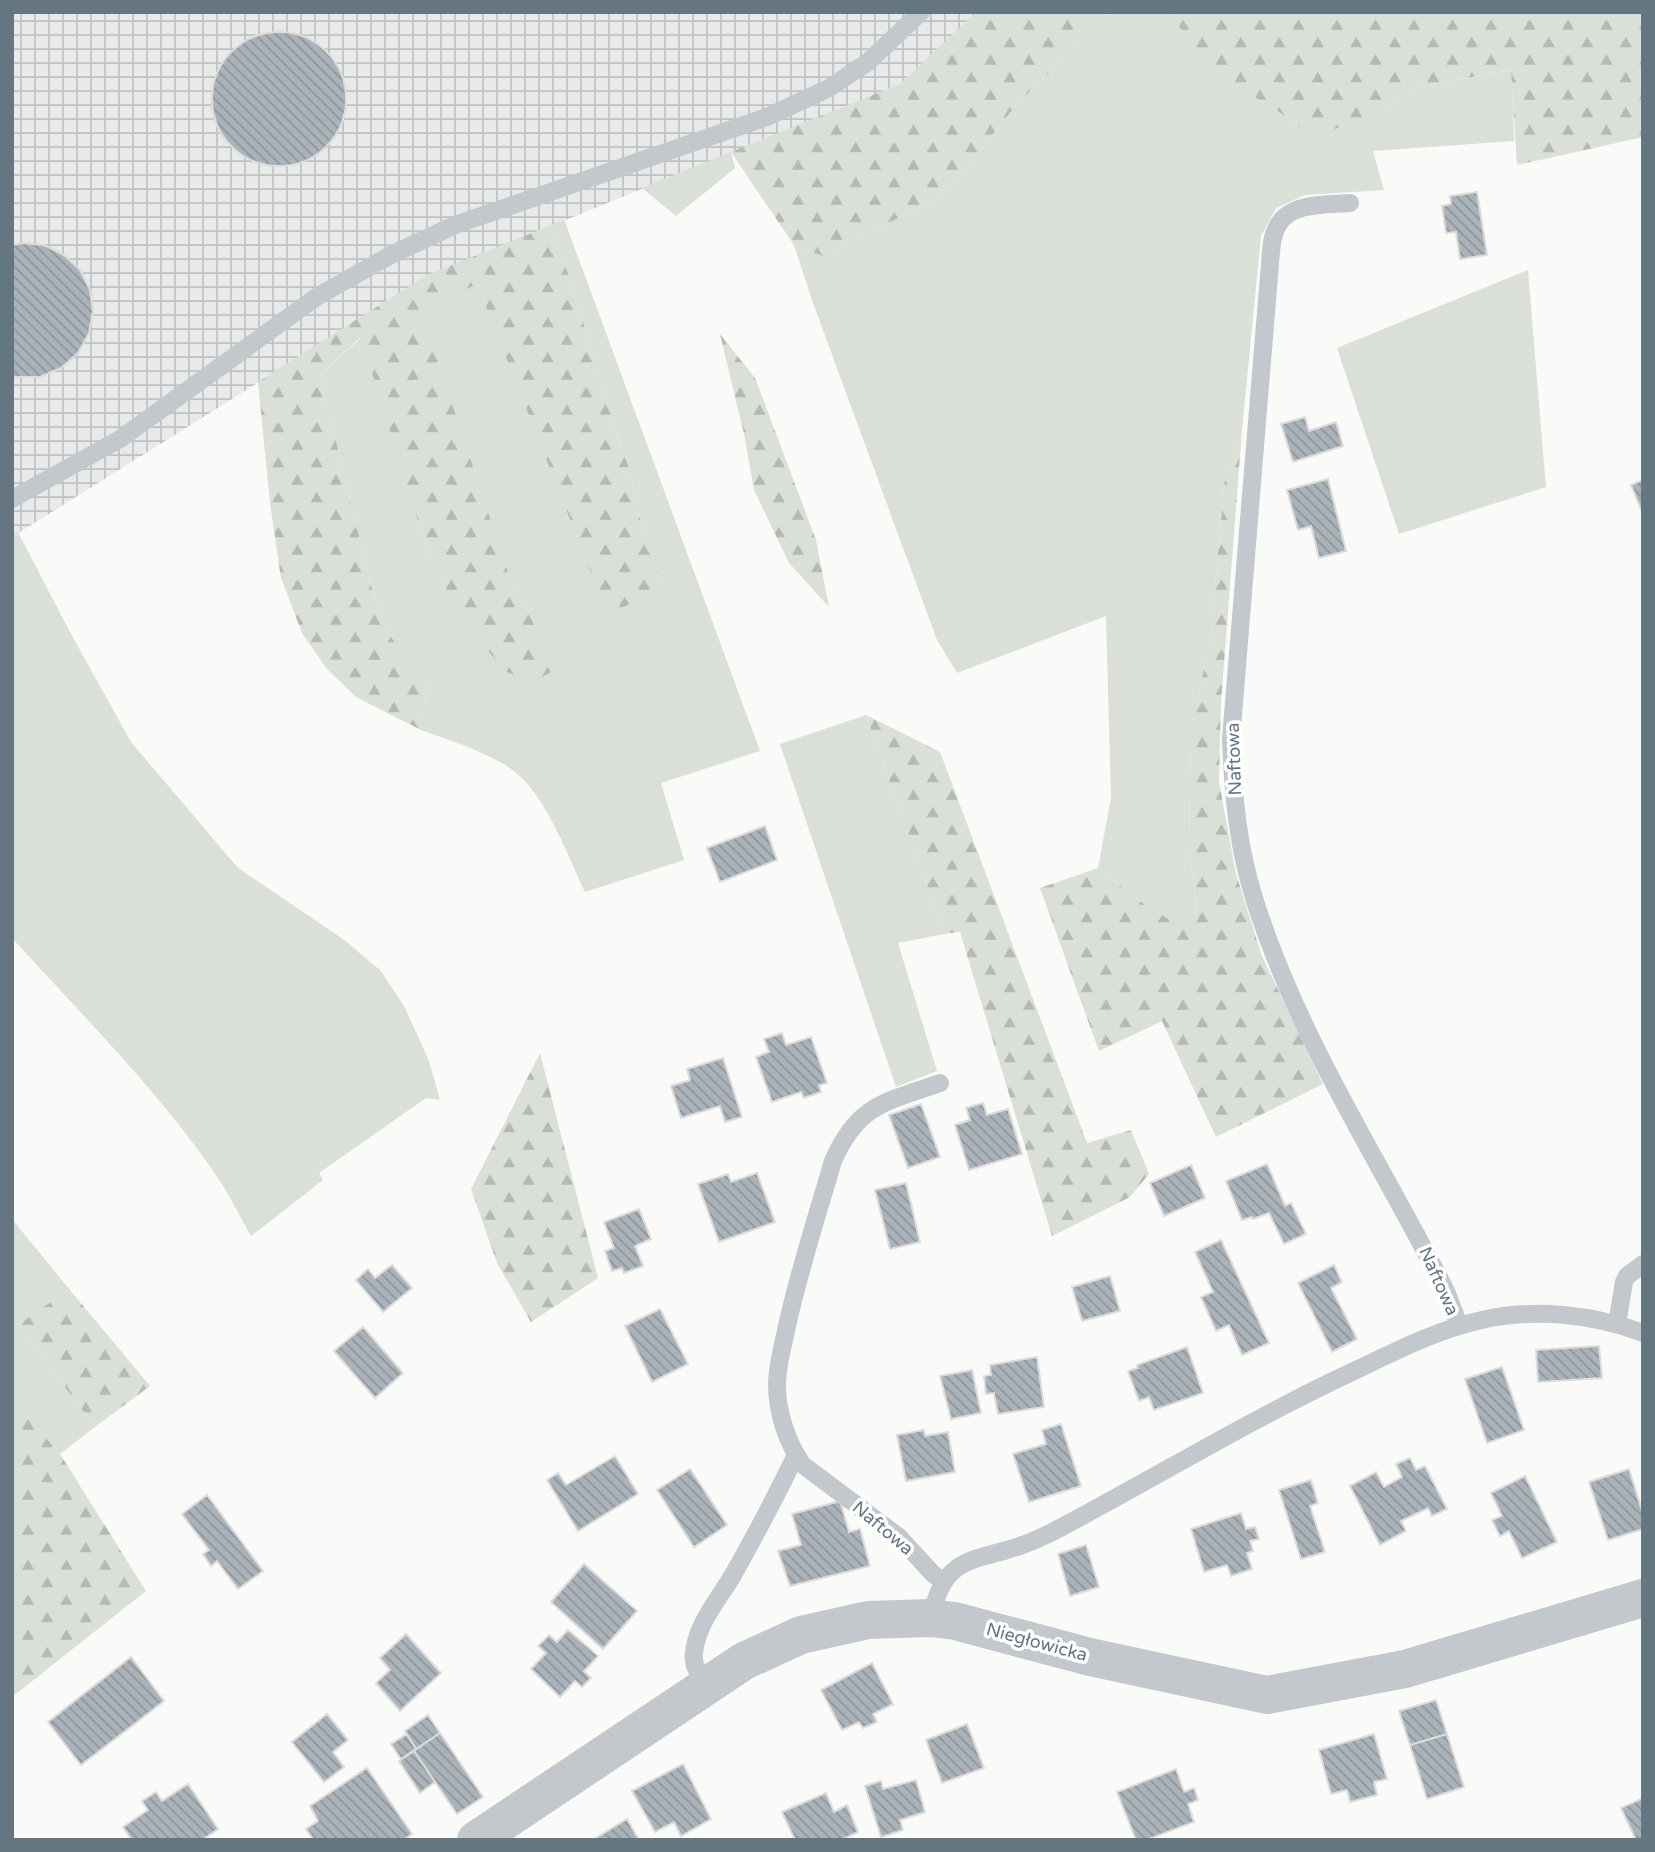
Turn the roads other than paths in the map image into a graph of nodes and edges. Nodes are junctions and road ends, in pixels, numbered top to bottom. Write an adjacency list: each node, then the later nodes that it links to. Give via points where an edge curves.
1 (921, 12): 3 (lane, via 869,62 829,88 767,117 455,225 391,255 318,296 121,439)
2 (1350, 203): 7 (lane, Naftowa, via 1297,209 1281,221 1274,234 1231,739 1235,808 1251,888 1280,970 1316,1049 1446,1291)
3 (12, 499)
4 (940, 1083): 9 (lane, Naftowa, via 872,1108 848,1132 833,1161 778,1367 779,1408)
5 (1643, 1264): 6 (lane, via 1624,1282)
6 (1617, 1324): 7 (lane, Naftowa, via 1537,1314); 8 (lane, Naftowa)
7 (1459, 1325): 10 (lane, Naftowa, via 1314,1390 1056,1530 968,1562)
8 (1643, 1334)
9 (796, 1455): 10 (lane, Naftowa, via 899,1536); 13 (lane, via 706,1616 694,1666)
10 (944, 1582): 12 (lane)
11 (1643, 1598): 12 (street, Niegłowicka, via 1405,1669 1267,1695)
12 (930, 1618): 13 (street, Niegłowicka, via 868,1620 802,1635 744,1661)
13 (707, 1686): 14 (street, Niegłowicka)
14 (476, 1840)

